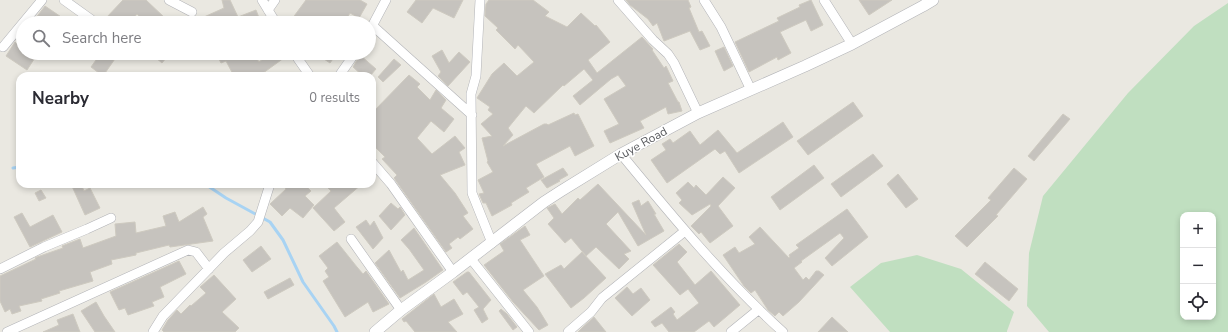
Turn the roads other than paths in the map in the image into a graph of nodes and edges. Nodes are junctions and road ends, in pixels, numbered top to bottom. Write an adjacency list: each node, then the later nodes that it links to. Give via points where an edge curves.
1 (42, 0): 14 (street)
2 (64, 0): 15 (street)
3 (169, 0): 13 (street)
4 (262, 0): 12 (street)
5 (275, 0): 12 (street)
6 (386, 0): 17 (street)
7 (480, 0): 28 (street, via 476,76 470,94)
8 (618, 0): 27 (street, via 668,54)
9 (704, 0): 26 (street, via 721,27)
10 (824, 0): 20 (street)
11 (925, 2): 20 (street, Kuye Road)
12 (268, 10): 16 (street)
13 (192, 12)
14 (29, 16)
15 (86, 16)
16 (272, 16)
17 (376, 19)
18 (16, 31): 21 (street)
19 (376, 33): 28 (street)
20 (852, 44): 26 (street, Kuye Road)
21 (3, 47)
22 (299, 60): 24 (street)
23 (350, 60): 25 (street)
24 (307, 72)
25 (342, 72)
26 (751, 90): 27 (street, Kuye Road)
27 (698, 113): 29 (street, Kuye Road)
28 (472, 115): 35 (street, via 472,193)
29 (621, 154): 33 (street); 35 (street, Kuye Road, via 561,190)
30 (376, 167): 39 (street)
31 (269, 188): 38 (street, via 258,222)
32 (111, 218): 37 (street)
33 (685, 231): 41 (street); 46 (street, via 602,298 591,312)
34 (351, 239): 40 (street)
35 (492, 243): 36 (street, Kuye Road)
36 (472, 259): 39 (street, Kuye Road); 45 (street)
37 (0, 269)
38 (209, 269): 42 (street, via 196,252 188,250); 43 (street, via 163,316)
39 (454, 272): 40 (street, Kuye Road)
40 (401, 310): 44 (street, Kuye Road)
41 (758, 310): 47 (street); 48 (street)
42 (7, 332)
43 (153, 332)
44 (376, 332)
45 (529, 332)
46 (568, 332)
47 (731, 332)
48 (783, 332)

